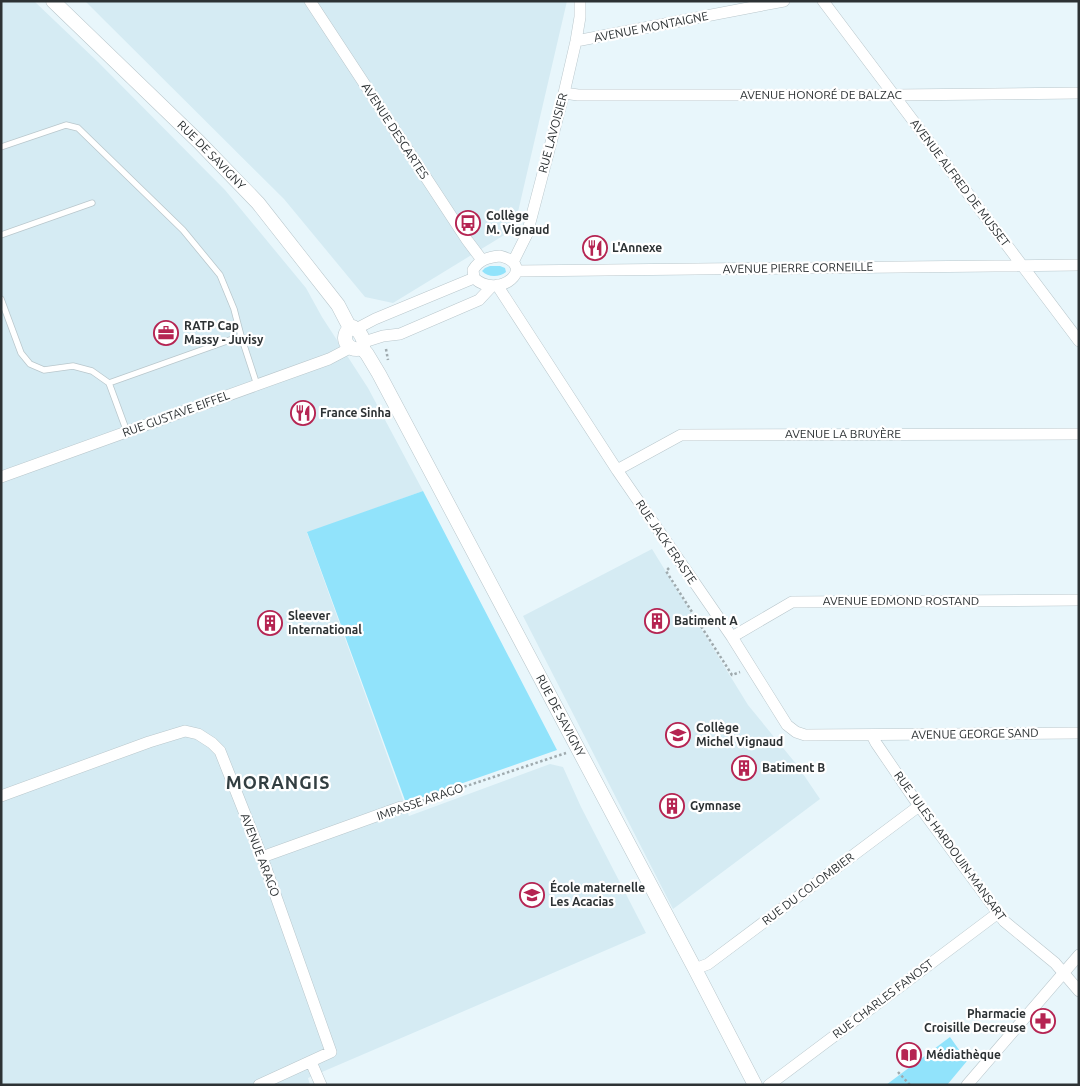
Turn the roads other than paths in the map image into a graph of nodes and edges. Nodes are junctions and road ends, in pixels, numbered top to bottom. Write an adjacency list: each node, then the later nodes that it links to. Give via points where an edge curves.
1 (52, 1): 20 (street, RUE DE SAVIGNY, via 258,203)
2 (310, 1): 13 (street, AVENUE DESCARTES)
3 (580, 1): 6 (street, RUE LAVOISIER)
4 (784, 1): 6 (street, AVENUE MONTAIGNE)
5 (823, 1): 9 (street, AVENUE ALFRED DE MUSSET)
6 (576, 42): 7 (street, RUE LAVOISIER)
7 (564, 93): 9 (street, AVENUE HONORÉ DE BALZAC); 15 (street, RUE LAVOISIER, via 527,234)
8 (1079, 93): 9 (street, AVENUE HONORÉ DE BALZAC)
9 (894, 95): 16 (street, AVENUE ALFRED DE MUSSET)
10 (1, 147): 21 (lane, via 66,125 78,128 183,230 220,275)
11 (92, 203): 12 (lane)
12 (1, 235)
13 (482, 260): 15 (street, via 500,256 509,258); 17 (street, via 473,270)
14 (1079, 265): 16 (street, AVENUE PIERRE CORNEILLE)
15 (515, 266): 16 (street, AVENUE PIERRE CORNEILLE); 18 (street, via 516,273 510,280)
16 (1022, 266): 22 (street, AVENUE ALFRED DE MUSSET)
17 (474, 278): 18 (street, via 484,285); 20 (street)
18 (494, 286): 23 (street, via 478,300 400,334 383,336); 28 (street, RUE JACK ERASTE)
19 (1, 300): 24 (lane, via 21,353 30,364 44,370 73,366 92,371)
20 (353, 328): 23 (street, via 345,335 347,344)
21 (241, 336): 24 (lane); 25 (lane)
22 (1079, 341)
23 (358, 346): 25 (street, RUE GUSTAVE EIFFEL); 40 (street, RUE DE SAVIGNY, via 379,374)
24 (109, 384): 26 (lane)
25 (257, 385): 26 (street, RUE GUSTAVE EIFFEL)
26 (127, 432): 29 (street, RUE GUSTAVE EIFFEL)
27 (1079, 434): 28 (street, AVENUE LA BRUYÈRE, via 681,435)
28 (617, 470): 31 (street, RUE JACK ERASTE)
29 (1, 477)
30 (1079, 600): 31 (street, AVENUE EDMOND ROSTAND, via 792,602)
31 (732, 637): 33 (street, RUE JACK ERASTE, via 786,724 796,732 805,735)
32 (1079, 733): 33 (street, AVENUE GEORGE SAND)
33 (872, 735): 35 (street, RUE JULES HARDOUIN-MANSART)
34 (1, 796): 37 (street, AVENUE ARAGO, via 149,742 185,732 198,734 220,751)
35 (919, 806): 38 (street, RUE JULES HARDOUIN-MANSART); 40 (street, RUE DU COLOMBIER, via 708,964)
36 (402, 807): 37 (street, IMPASSE ARAGO)
37 (262, 857): 43 (street, AVENUE ARAGO, via 331,1052)
38 (998, 913): 41 (street, RUE JULES HARDOUIN-MANSART); 47 (street, RUE CHARLES FANOST)
39 (1079, 955): 41 (street)
40 (695, 969): 46 (street, RUE DE SAVIGNY)
41 (1064, 972): 42 (street, RUE JULES HARDOUIN-MANSART); 48 (street)
42 (1079, 991)
43 (311, 1062): 44 (street, AVENUE ARAGO); 45 (street)
44 (259, 1085)
45 (320, 1085)
46 (755, 1085)
47 (769, 1085)
48 (967, 1085)

